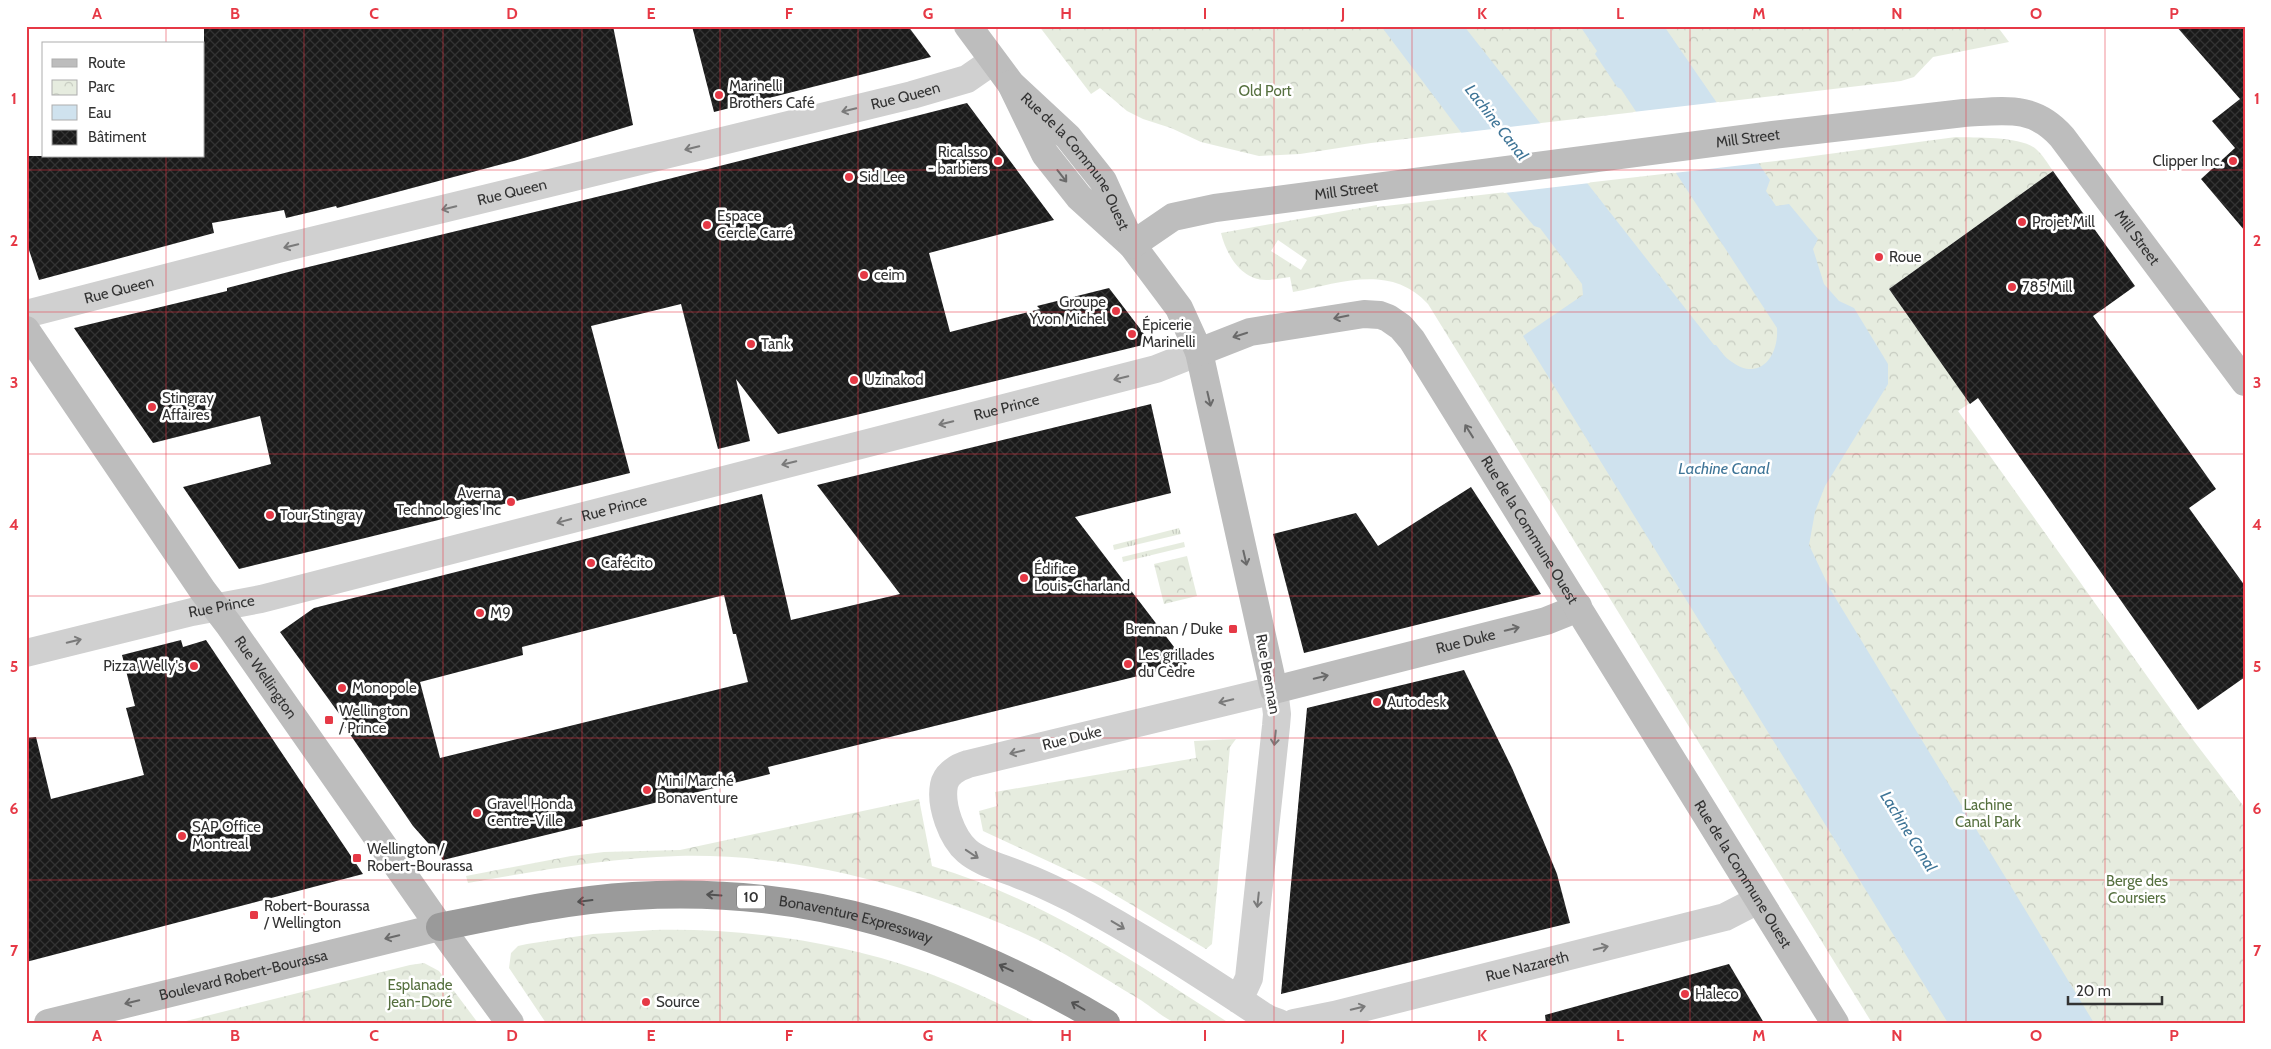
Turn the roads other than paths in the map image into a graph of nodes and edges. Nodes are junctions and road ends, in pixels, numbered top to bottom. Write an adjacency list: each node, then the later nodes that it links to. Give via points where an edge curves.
1 (968, 26): 2 (street, Rue de la Commune Ouest)
2 (993, 61): 3 (street, Rue de la Commune Ouest, via 1011,84 1068,137 1103,181); 4 (street, Rue Queen, one-way to 4, via 967,79 912,95 278,249)
3 (1132, 245): 6 (street, Rue de la Commune Ouest, via 1179,308); 7 (street, Mill Street, via 1165,222 1183,214 1773,135 1989,112 2023,113 2044,119 2078,155)
4 (26, 314)
5 (26, 330): 9 (street, Rue Wellington)
6 (1199, 352): 8 (street, Rue de la Commune Ouest, one-way to 6, via 1412,340 1394,321 1380,315 1353,314 1250,332); 9 (street, Rue Prince, one-way to 9, via 1156,369 267,597); 11 (street, Rue Brennan, one-way to 11)
7 (2245, 382)
8 (1578, 606): 11 (street, Rue Duke, one-way to 8, via 1558,617); 12 (street, Rue de la Commune Ouest)
9 (216, 607): 10 (street, Rue Prince, one-way to 9); 13 (street, Rue Wellington)
10 (26, 653)
11 (1274, 690): 14 (street, Rue Brennan, one-way to 14, via 1276,726 1250,969 1247,986); 14 (street, Rue Duke, one-way to 14, via 968,764 952,772 944,785 948,817 956,838 969,852 1097,913)
12 (1758, 900): 19 (street, Rue Nazareth, one-way to 12, via 1725,917); 20 (street, Rue de la Commune Ouest)
13 (440, 927): 15 (street, Boulevard Robert-Bourassa, one-way to 15); 16 (street, Rue Wellington); 17 (highway, Bonaventure Expressway / 10, one-way to 13, via 1021,975 934,938 866,918 782,902 704,894 634,896 527,909)
14 (1239, 1000): 18 (street)
15 (48, 1023)
16 (510, 1023)
17 (1106, 1023)
18 (1279, 1023)
19 (1294, 1023)
20 (1835, 1023)

